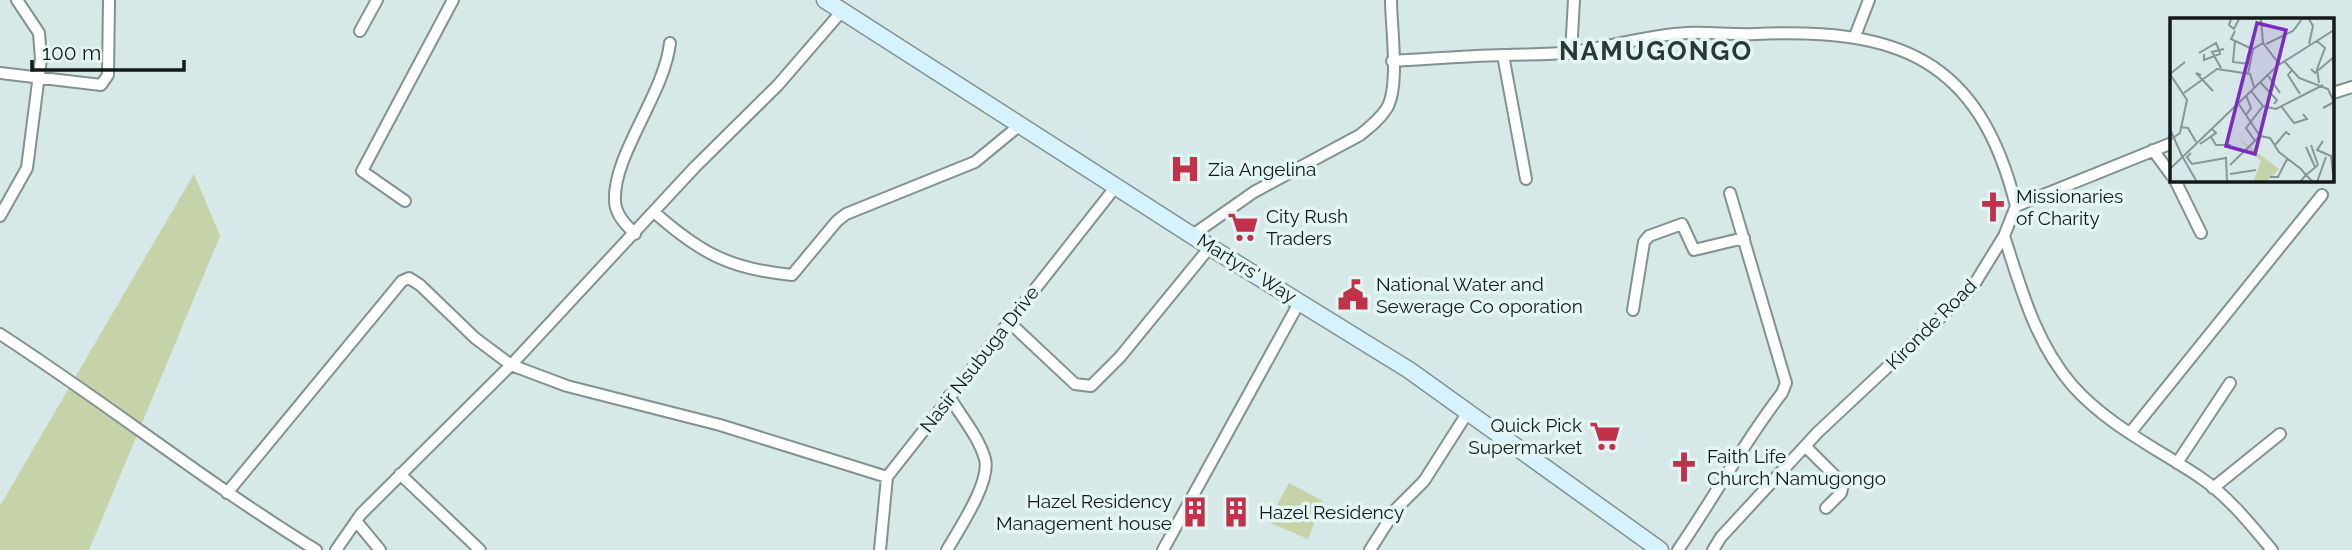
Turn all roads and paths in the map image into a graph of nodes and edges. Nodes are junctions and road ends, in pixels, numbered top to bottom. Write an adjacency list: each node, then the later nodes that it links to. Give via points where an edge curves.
1 (17, 0): 17 (street, via 39,33)
2 (109, 0): 17 (street, via 106,80 101,86)
3 (376, 0): 10 (street)
4 (453, 0): 29 (street, via 362,171)
5 (825, 0): 9 (main road, Martyrs' Way)
6 (1391, 0): 15 (street)
7 (1574, 0): 13 (street)
8 (1869, 0): 11 (street)
9 (842, 11): 20 (main road, Martyrs' Way); 31 (street, via 778,85)
10 (360, 31)
11 (1855, 36): 13 (street, via 1685,33); 30 (street, via 1901,48 1925,61 1972,104 1993,137)
12 (670, 43): 34 (street, via 667,64 617,184 619,215)
13 (1571, 52): 14 (street)
14 (1503, 55): 15 (street); 24 (street)
15 (1392, 61): 35 (street, via 1390,99 1371,126 1254,192)
16 (0, 73): 17 (street)
17 (38, 76): 32 (street, via 27,168)
18 (2352, 87): 19 (street)
19 (2334, 93)
20 (1020, 125): 26 (main road, Martyrs' Way); 31 (street, via 975,162 846,214 792,275 757,272 713,257)
21 (2170, 145): 22 (street)
22 (2153, 150): 23 (street); 30 (street)
23 (2170, 173)
24 (1526, 179)
25 (2176, 182): 33 (street)
26 (1117, 185): 35 (main road, Martyrs' Way); 41 (street, Nasir Nsubuga Drive)
27 (1730, 193): 37 (street)
28 (2322, 195): 47 (street)
29 (405, 201)
30 (2016, 206): 36 (street, Kironde Road)
31 (654, 212): 34 (street)
32 (0, 216)
33 (2201, 233)
34 (635, 234): 43 (street)
35 (1194, 234): 38 (main road, Martyrs' Way)
36 (2004, 236): 47 (street, via 2027,307 2048,351 2072,385); 49 (street, Kironde Road, via 1972,288)
37 (1744, 238): 40 (street, via 1701,250 1692,248 1682,224 1649,236 1644,242); 66 (street, via 1786,377 1785,388 1741,447 1716,495)
38 (1210, 247): 39 (main road, Martyrs' Way); 41 (street, via 1121,357 1091,386 1075,384)
39 (1300, 301): 46 (main road, Martyrs' Way); 63 (street)
40 (1633, 310)
41 (1009, 322): 45 (street, Nasir Nsubuga Drive)
42 (0, 334): 54 (street, via 82,387)
43 (511, 365): 51 (street); 52 (street, via 567,386 720,425); 54 (street, via 420,285 405,279)
44 (2230, 383): 50 (street)
45 (949, 396): 52 (street, Nasir Nsubuga Drive); 62 (street, via 986,466 981,487)
46 (1468, 412): 64 (street, via 1424,481 1396,509); 65 (main road, Martyrs' Way)
47 (2130, 433): 50 (street)
48 (2280, 434): 53 (street)
49 (1805, 446): 55 (street, via 1843,484 1841,494); 67 (street, Kironde Road)
50 (2177, 463): 53 (street)
51 (400, 474): 56 (street); 60 (street)
52 (887, 477): 61 (street)
53 (2213, 488): 68 (street)
54 (227, 493): 57 (street)
55 (1826, 508)
56 (356, 521): 58 (street); 59 (street)
57 (316, 550)
58 (336, 550)
59 (380, 550)
60 (480, 550)
61 (880, 550)
62 (947, 550)
63 (1163, 550)
64 (1370, 550)
65 (1660, 550)
66 (1678, 550)
67 (1713, 550)
68 (2272, 550)

